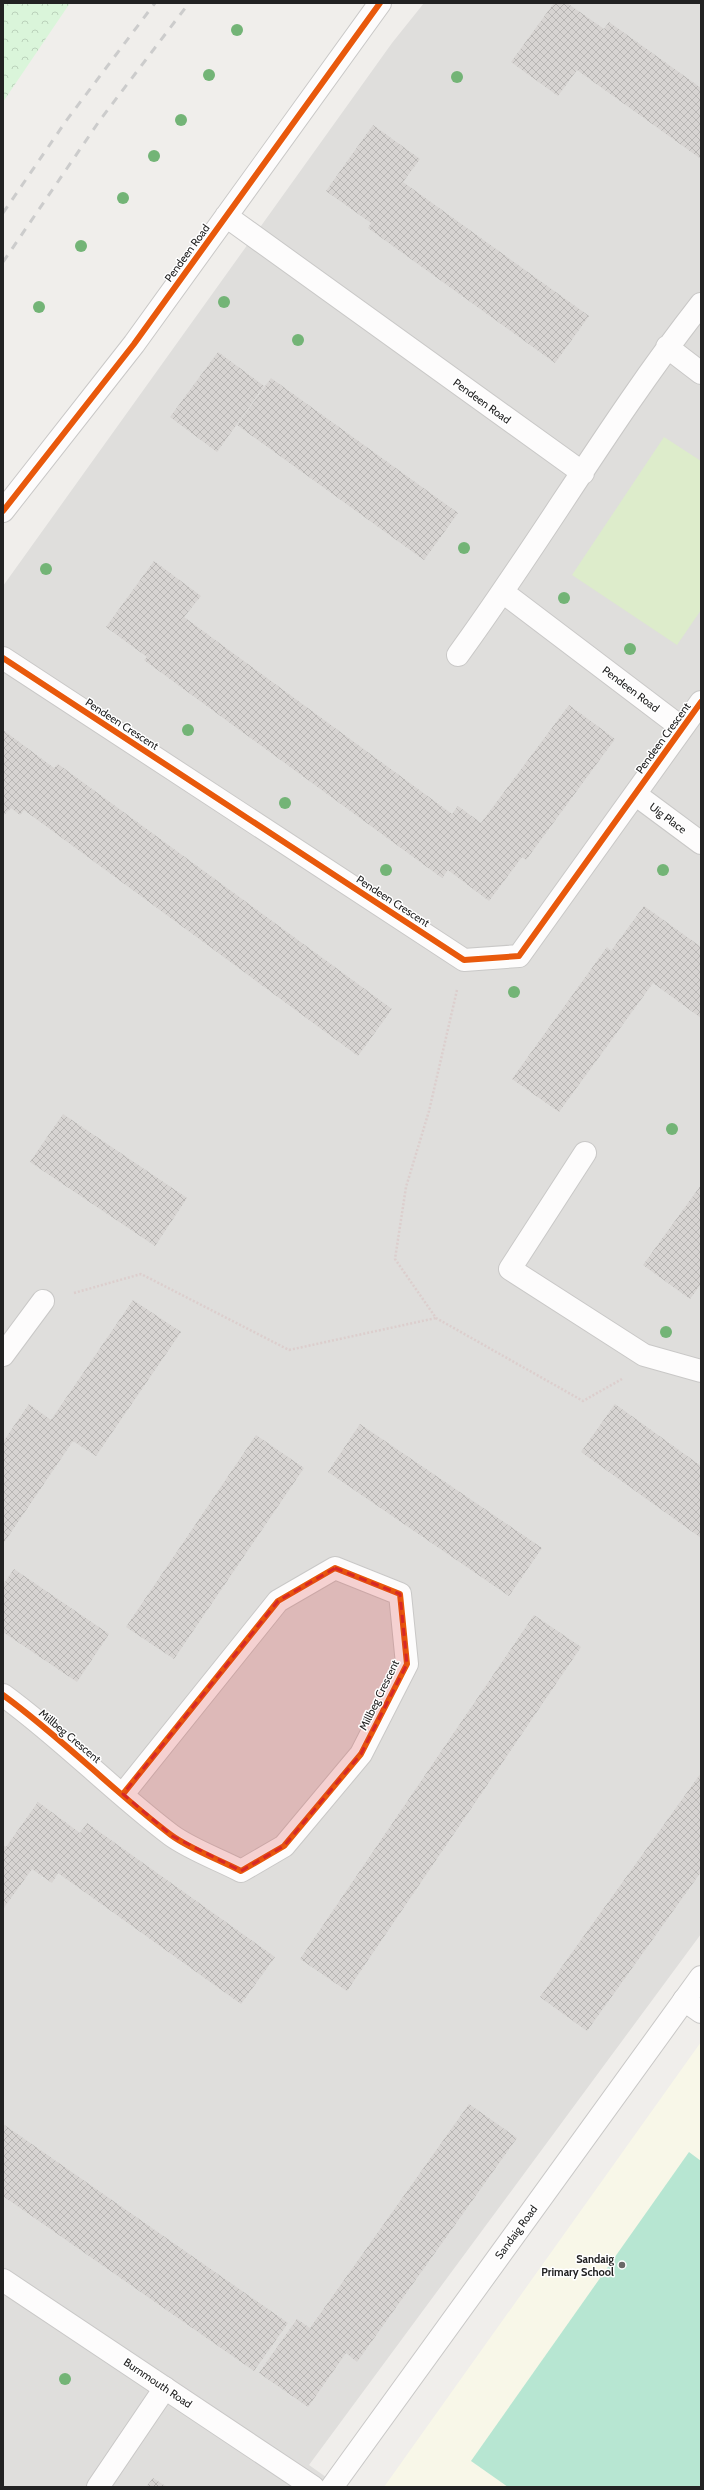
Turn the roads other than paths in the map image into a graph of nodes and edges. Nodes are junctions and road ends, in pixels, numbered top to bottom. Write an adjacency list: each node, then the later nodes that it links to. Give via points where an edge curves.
1 (380, 3): 2 (street, Pendeen Road)
2 (226, 216): 6 (street, Pendeen Road); 7 (street, Pendeen Road, via 134,344)
3 (701, 304): 4 (street)
4 (667, 347): 5 (street); 6 (street)
5 (701, 373)
6 (583, 473): 8 (street)
7 (3, 511)
8 (504, 593): 9 (street); 12 (street, Pendeen Road)
9 (458, 655)
10 (3, 658): 13 (street, Pendeen Crescent, via 464,960 519,956)
11 (701, 702): 12 (street, Pendeen Crescent)
12 (682, 728): 13 (street, Pendeen Crescent)
13 (635, 794): 14 (street, Uig Place)
14 (701, 843)
15 (585, 1153): 18 (street, via 510,1269 644,1355)
16 (43, 1301): 17 (street)
17 (3, 1355)
18 (701, 1371)
19 (3, 1695): 20 (street, Millbeg Crescent, via 30,1714)
20 (123, 1794): 20 (street, Millbeg Crescent, via 172,1836 242,1871 284,1846 361,1754 407,1664 400,1594 335,1568 278,1601)
21 (701, 1977): 22 (street, Sandaig Road)
22 (692, 2006): 27 (street, Sandaig Road)
23 (3, 2280): 24 (street, Burnmouth Road)
24 (165, 2388): 25 (street); 26 (street, Burnmouth Road)
25 (98, 2487)
26 (312, 2487)
27 (332, 2487)

